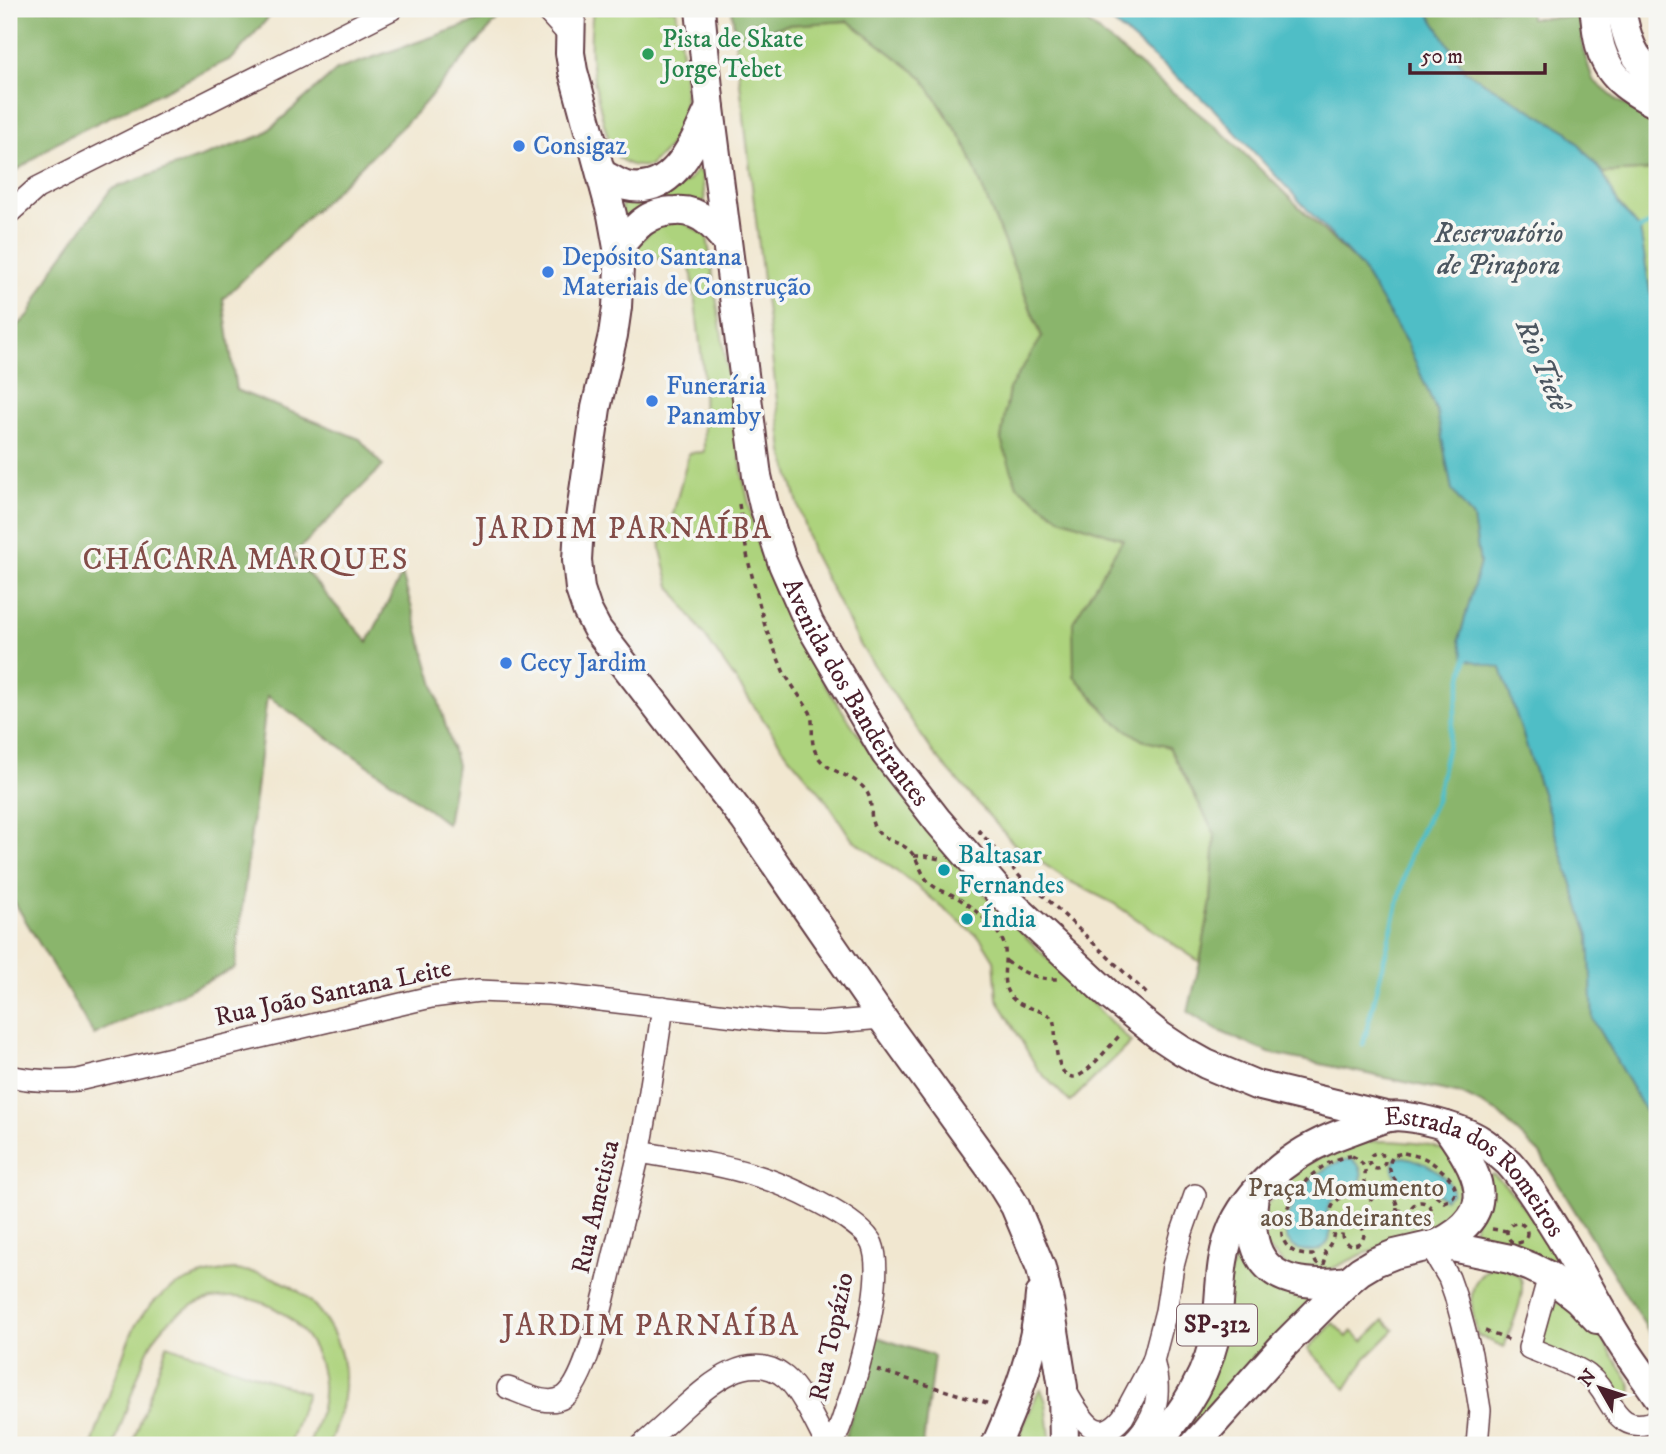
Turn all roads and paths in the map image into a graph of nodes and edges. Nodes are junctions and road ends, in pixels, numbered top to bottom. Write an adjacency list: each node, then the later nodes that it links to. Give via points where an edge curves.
1 (392, 9): 11 (street, via 37,188)
2 (545, 9): 6 (street)
3 (700, 9): 9 (main road, Avenida dos Bandeirantes)
4 (1594, 9): 8 (main road, via 1607,65 1624,85)
5 (1622, 9): 7 (main road, via 1633,52)
6 (570, 22): 10 (main road, via 573,71)
7 (1657, 76)
8 (1657, 104)
9 (710, 108): 10 (main road, via 677,169 666,178 637,187); 12 (main road, Avenida dos Bandeirantes)
10 (602, 174): 13 (main road)
11 (9, 213)
12 (726, 241): 13 (main road, via 693,213 667,211 642,222); 21 (main road, Avenida dos Bandeirantes, via 764,506 809,623 886,754 1000,893 1160,1036 1206,1064 1256,1085)
13 (618, 248): 19 (main road, via 613,335 596,408 579,526 577,560 587,610 745,820)
14 (973, 824): 17 (path, via 1022,878)
15 (1006, 961): 16 (path, via 1038,978 1067,979)
16 (1058, 971)
17 (1152, 999)
18 (663, 1007): 19 (street, Rua João Santana Leite, via 786,1022); 20 (street, Rua João Santana Leite, via 479,991 431,997 78,1080); 23 (street, Rua Ametista)
19 (882, 1018): 43 (main road, via 997,1177 1015,1206)
20 (9, 1076)
21 (1391, 1117): 22 (main road, Estrada dos Romeiros / SP-312); 30 (main road, Estrada dos Romeiros / SP-312, via 1308,1148)
22 (1446, 1126): 42 (main road, via 1472,1168 1479,1197 1455,1236); 48 (main road, Estrada dos Romeiros / SP-312, via 1478,1138 1510,1164)
23 (639, 1152): 50 (street, Rua Topázio, via 755,1175 832,1210 859,1228 875,1254 876,1277); 52 (street, Rua Ametista, via 602,1304 572,1389 554,1401)
24 (1370, 1164): 25 (path, via 1378,1169); 25 (path, via 1375,1154); 26 (path)
25 (1387, 1164): 27 (path); 33 (path, via 1394,1155 1404,1153 1429,1161 1456,1188 1448,1202)
26 (1364, 1167): 28 (path); 40 (path, via 1352,1156 1333,1161 1309,1177 1289,1204 1282,1231 1287,1245 1297,1253 1313,1255 1321,1265)
27 (1400, 1185): 31 (path); 33 (path, via 1418,1184)
28 (1361, 1187): 32 (path); 40 (path, via 1331,1207)
29 (1195, 1195): 49 (street, via 1176,1254)
30 (1254, 1195): 45 (main road, via 1252,1232 1270,1269 1304,1283); 62 (main road, Estrada dos Romeiros / SP-312, via 1239,1214 1225,1251 1213,1349 1205,1370 1192,1396)
31 (1392, 1197): 32 (path); 35 (path)
32 (1372, 1198): 37 (path)
33 (1436, 1198): 34 (path)
34 (1429, 1205): 36 (path, via 1419,1202); 36 (path, via 1432,1216 1425,1224 1414,1222)
35 (1396, 1210): 36 (path); 37 (path, via 1388,1220)
36 (1410, 1212)
37 (1372, 1217): 38 (path)
38 (1359, 1225): 41 (path, via 1346,1225); 41 (path, via 1364,1235 1358,1244 1350,1245)
39 (1507, 1231): 39 (path, via 1511,1224 1519,1223 1527,1232 1517,1243 1509,1240)
40 (1334, 1233): 41 (path)
41 (1342, 1234)
42 (1434, 1245): 44 (main road, Estrada dos Romeiros / SP-312, via 1510,1259); 45 (main road, Estrada dos Romeiros / SP-312, via 1375,1262); 46 (street)
43 (1041, 1268): 51 (main road); 54 (main road, via 1038,1319)
44 (1549, 1276): 47 (street); 48 (main road, Estrada dos Romeiros / SP-312)
45 (1348, 1280): 63 (main road, Estrada dos Romeiros / SP-312)
46 (1463, 1323): 47 (path); 64 (street, via 1477,1381)
47 (1529, 1348): 55 (street, via 1587,1375 1626,1421 1643,1424)
48 (1626, 1350): 53 (main road, Estrada dos Romeiros / SP-312)
49 (1153, 1361): 51 (street, via 1123,1417 1103,1432 1083,1419); 61 (street, via 1158,1379 1155,1406 1146,1427)
50 (858, 1364): 54 (path); 58 (street, Rua Topázio)
51 (1063, 1387): 60 (main road)
52 (508, 1388)
53 (1657, 1395)
54 (1010, 1410): 59 (main road)
55 (1657, 1420)
56 (642, 1445): 57 (street, via 712,1382 755,1366 772,1368 786,1377)
57 (827, 1445)
58 (833, 1445)
59 (996, 1445)
60 (1064, 1445)
61 (1129, 1445)
62 (1155, 1445)
63 (1194, 1445)
64 (1477, 1445)

